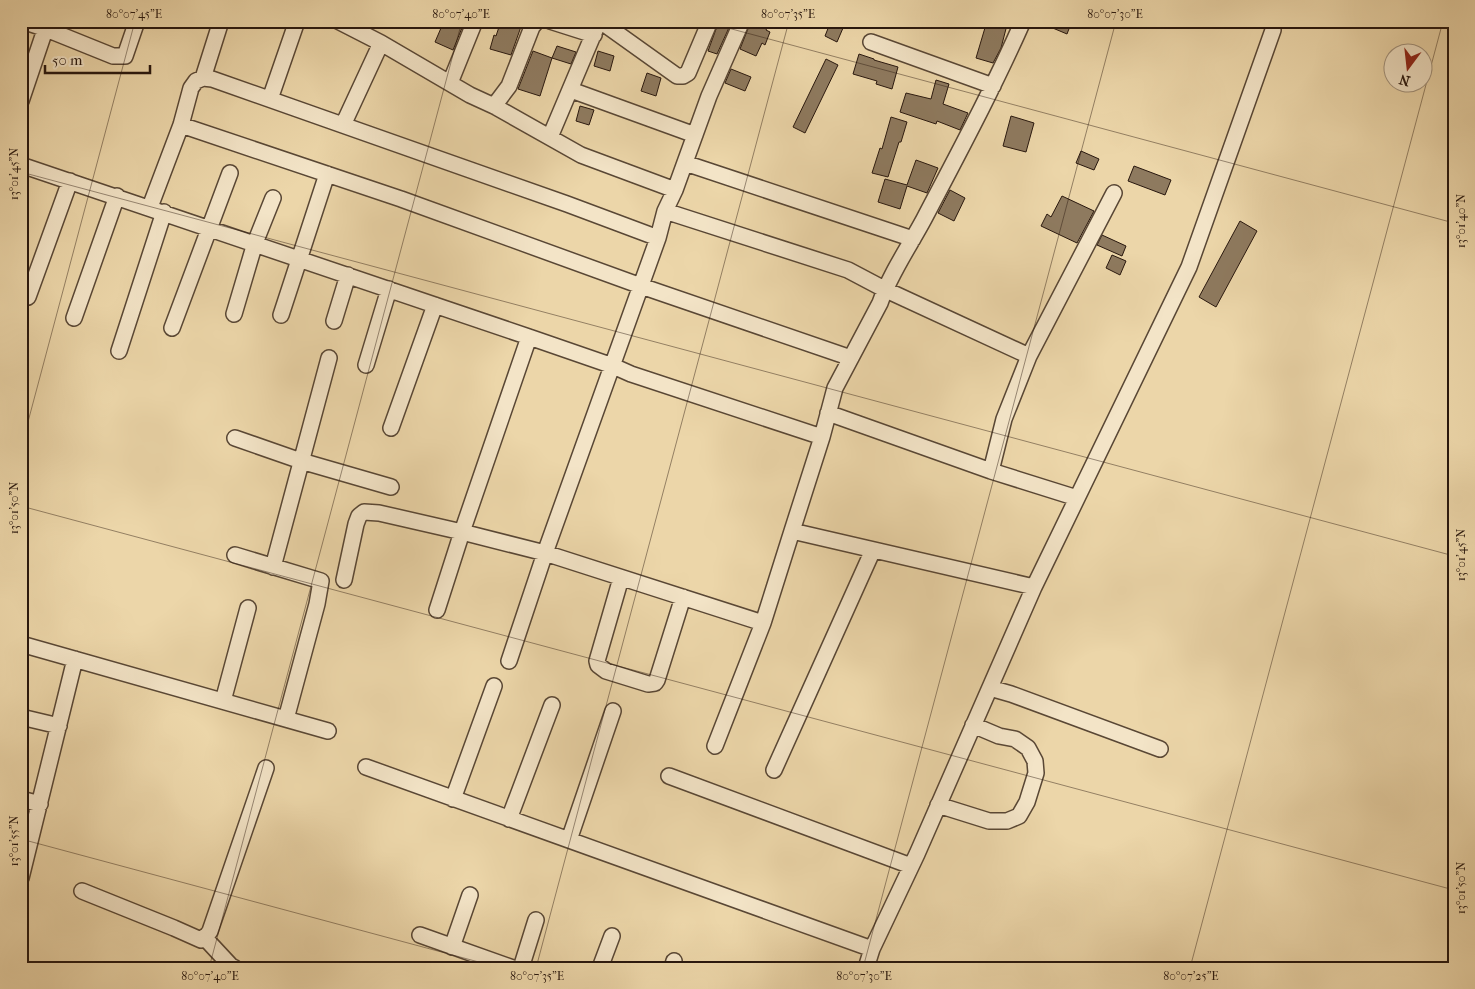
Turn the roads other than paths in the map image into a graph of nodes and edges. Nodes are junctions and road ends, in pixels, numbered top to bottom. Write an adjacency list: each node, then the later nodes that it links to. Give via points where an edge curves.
1 (22, 21): 12 (street)
2 (137, 21): 12 (street, via 125,56 113,56)
3 (221, 21): 17 (street)
4 (297, 21): 21 (street)
5 (338, 21): 16 (street)
6 (475, 21): 18 (street)
7 (537, 21): 23 (street, via 509,86)
8 (550, 21): 13 (street)
9 (710, 21): 13 (street, via 688,73 683,76 677,76)
10 (742, 21): 26 (street)
11 (1023, 21): 19 (street)
12 (47, 25): 22 (street)
13 (598, 26): 20 (street)
14 (1273, 30): 69 (street, via 1189,267)
15 (871, 42): 19 (street)
16 (381, 43): 18 (street); 25 (street)
17 (204, 78): 21 (street); 24 (street, via 191,88)
18 (450, 84): 23 (street)
19 (993, 86): 41 (street)
20 (571, 90): 26 (street); 27 (street)
21 (270, 100): 25 (street)
22 (21, 101)
23 (494, 106): 27 (street)
24 (181, 125): 31 (street); 37 (street)
25 (343, 125): 40 (street)
26 (695, 135): 28 (street)
27 (550, 137): 33 (street, via 581,155)
28 (685, 163): 33 (street); 41 (street)
29 (22, 168): 32 (street)
30 (230, 173): 39 (street)
31 (327, 174): 43 (street); 45 (street)
32 (70, 181): 35 (street); 48 (street)
33 (675, 190): 38 (street)
34 (1114, 193): 57 (street)
35 (117, 196): 37 (street); 52 (street)
36 (274, 198): 42 (street)
37 (157, 210): 39 (street); 56 (street)
38 (665, 212): 40 (street); 47 (street, via 848,270)
39 (208, 227): 42 (street); 54 (street)
40 (658, 238): 45 (street)
41 (913, 240): 47 (street)
42 (256, 243): 43 (street); 50 (street)
43 (299, 258): 44 (street); 51 (street)
44 (348, 275): 46 (street); 53 (street)
45 (641, 286): 59 (street); 61 (street)
46 (389, 289): 49 (street); 60 (street)
47 (884, 289): 57 (street); 59 (street)
48 (28, 297)
49 (435, 305): 55 (street); 63 (street)
50 (234, 314)
51 (281, 315)
52 (74, 318)
53 (334, 321)
54 (172, 328)
55 (529, 336): 61 (street); 70 (street)
56 (119, 351)
57 (1029, 356): 67 (street, via 1004,419)
58 (329, 358): 66 (street)
59 (851, 358): 62 (street)
60 (366, 365)
61 (613, 366): 64 (street); 73 (street)
62 (828, 413): 64 (street); 67 (street)
63 (391, 428)
64 (822, 437): 71 (street)
65 (235, 438): 66 (street)
66 (301, 461): 68 (street); 75 (street)
67 (990, 471): 69 (street)
68 (391, 487)
69 (1077, 498): 78 (street)
70 (462, 532): 73 (street); 77 (street, via 379,512 364,512 356,524); 81 (street)
71 (792, 532): 72 (street); 82 (street)
72 (873, 550): 78 (street); 100 (street)
73 (545, 553): 76 (street); 85 (street)
74 (235, 555): 75 (street)
75 (273, 567): 92 (street, via 321,581 318,604)
76 (621, 578): 79 (street); 79 (street, via 597,661 602,669 614,674 655,683)
77 (344, 580)
78 (1034, 587): 87 (street)
79 (683, 597): 82 (street)
80 (248, 608): 88 (street)
81 (437, 610)
82 (763, 623): 96 (street)
83 (21, 644): 84 (street)
84 (75, 659): 88 (street); 94 (street)
85 (509, 661)
86 (494, 686): 103 (street)
87 (990, 688): 93 (street); 97 (street)
88 (223, 701): 92 (street)
89 (552, 706): 106 (street)
90 (613, 711): 107 (street)
91 (21, 717): 94 (street)
92 (286, 719): 95 (street)
93 (973, 725): 105 (street); 105 (street, via 1015,739 1028,748 1036,761 1036,773 1027,802 1019,816 1007,821 989,821)
94 (59, 726): 104 (street)
95 (328, 731)
96 (715, 746)
97 (1160, 749)
98 (366, 767): 103 (street)
99 (266, 768): 115 (street, via 210,931)
100 (774, 770)
101 (669, 776): 108 (street)
102 (21, 799): 104 (street)
103 (453, 799): 106 (street)
104 (40, 804): 109 (street)
105 (938, 805): 108 (street)
106 (509, 818): 107 (street)
107 (569, 840): 117 (street)
108 (911, 866): 117 (street)
109 (21, 878)
110 (82, 892): 115 (street, via 200,940)
111 (470, 895): 116 (street)
112 (536, 920): 120 (street)
113 (420, 935): 116 (street)
114 (612, 936): 121 (street)
115 (204, 938): 118 (street)
116 (452, 947): 119 (street)
117 (872, 949): 122 (street)
118 (235, 968)
119 (513, 968)
120 (521, 968)
121 (600, 968)
122 (866, 968)

